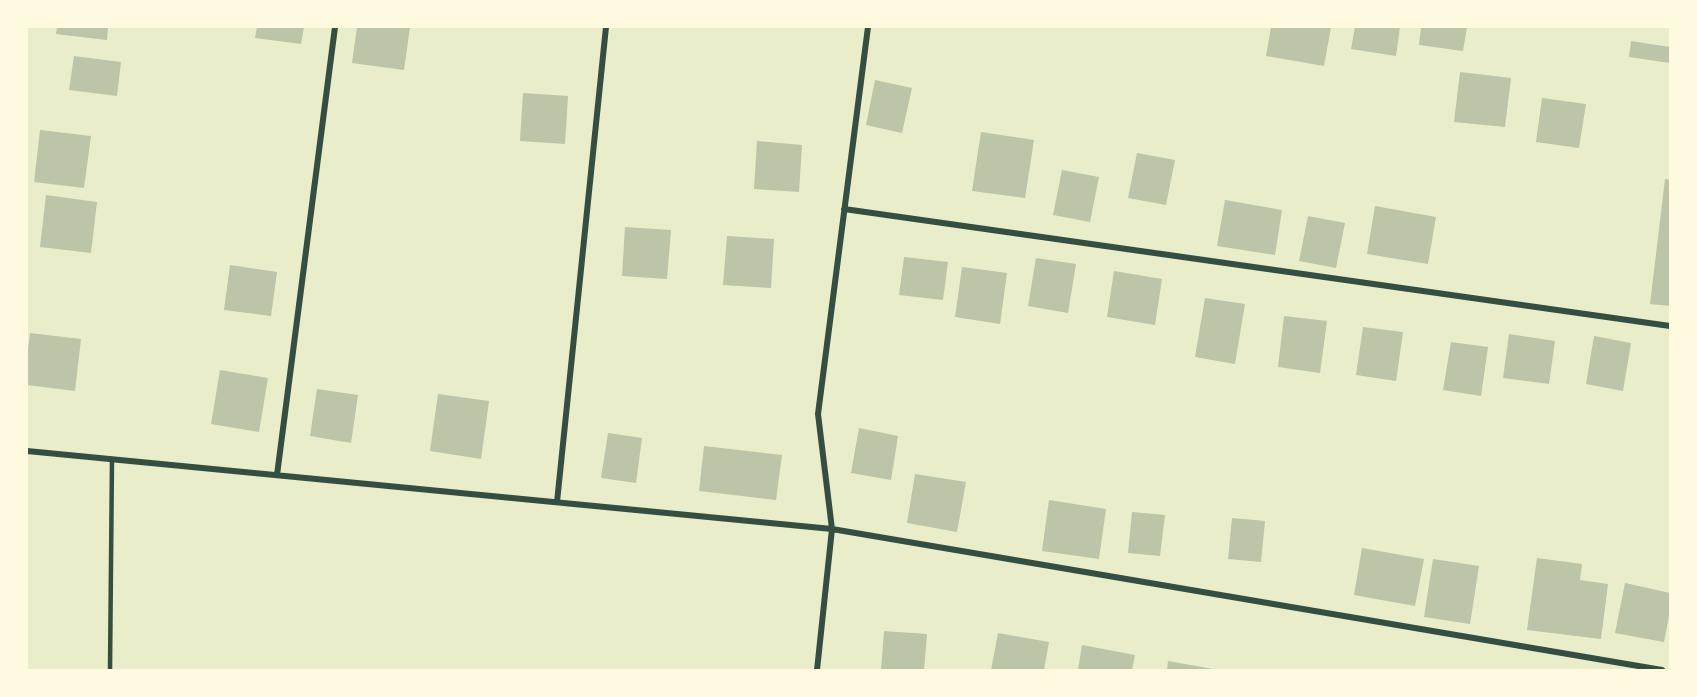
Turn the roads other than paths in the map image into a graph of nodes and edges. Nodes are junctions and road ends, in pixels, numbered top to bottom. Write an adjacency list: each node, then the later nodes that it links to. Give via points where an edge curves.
1 (335, 27): 8 (street)
2 (606, 27): 9 (street)
3 (868, 27): 4 (street)
4 (844, 209): 5 (street); 10 (street, via 818,414)
5 (1670, 326)
6 (27, 451): 7 (street)
7 (112, 459): 8 (street); 11 (lane)
8 (277, 475): 9 (street)
9 (557, 502): 10 (street)
10 (832, 529): 12 (street); 13 (street)
11 (110, 670)
12 (817, 670)
13 (1662, 670)

